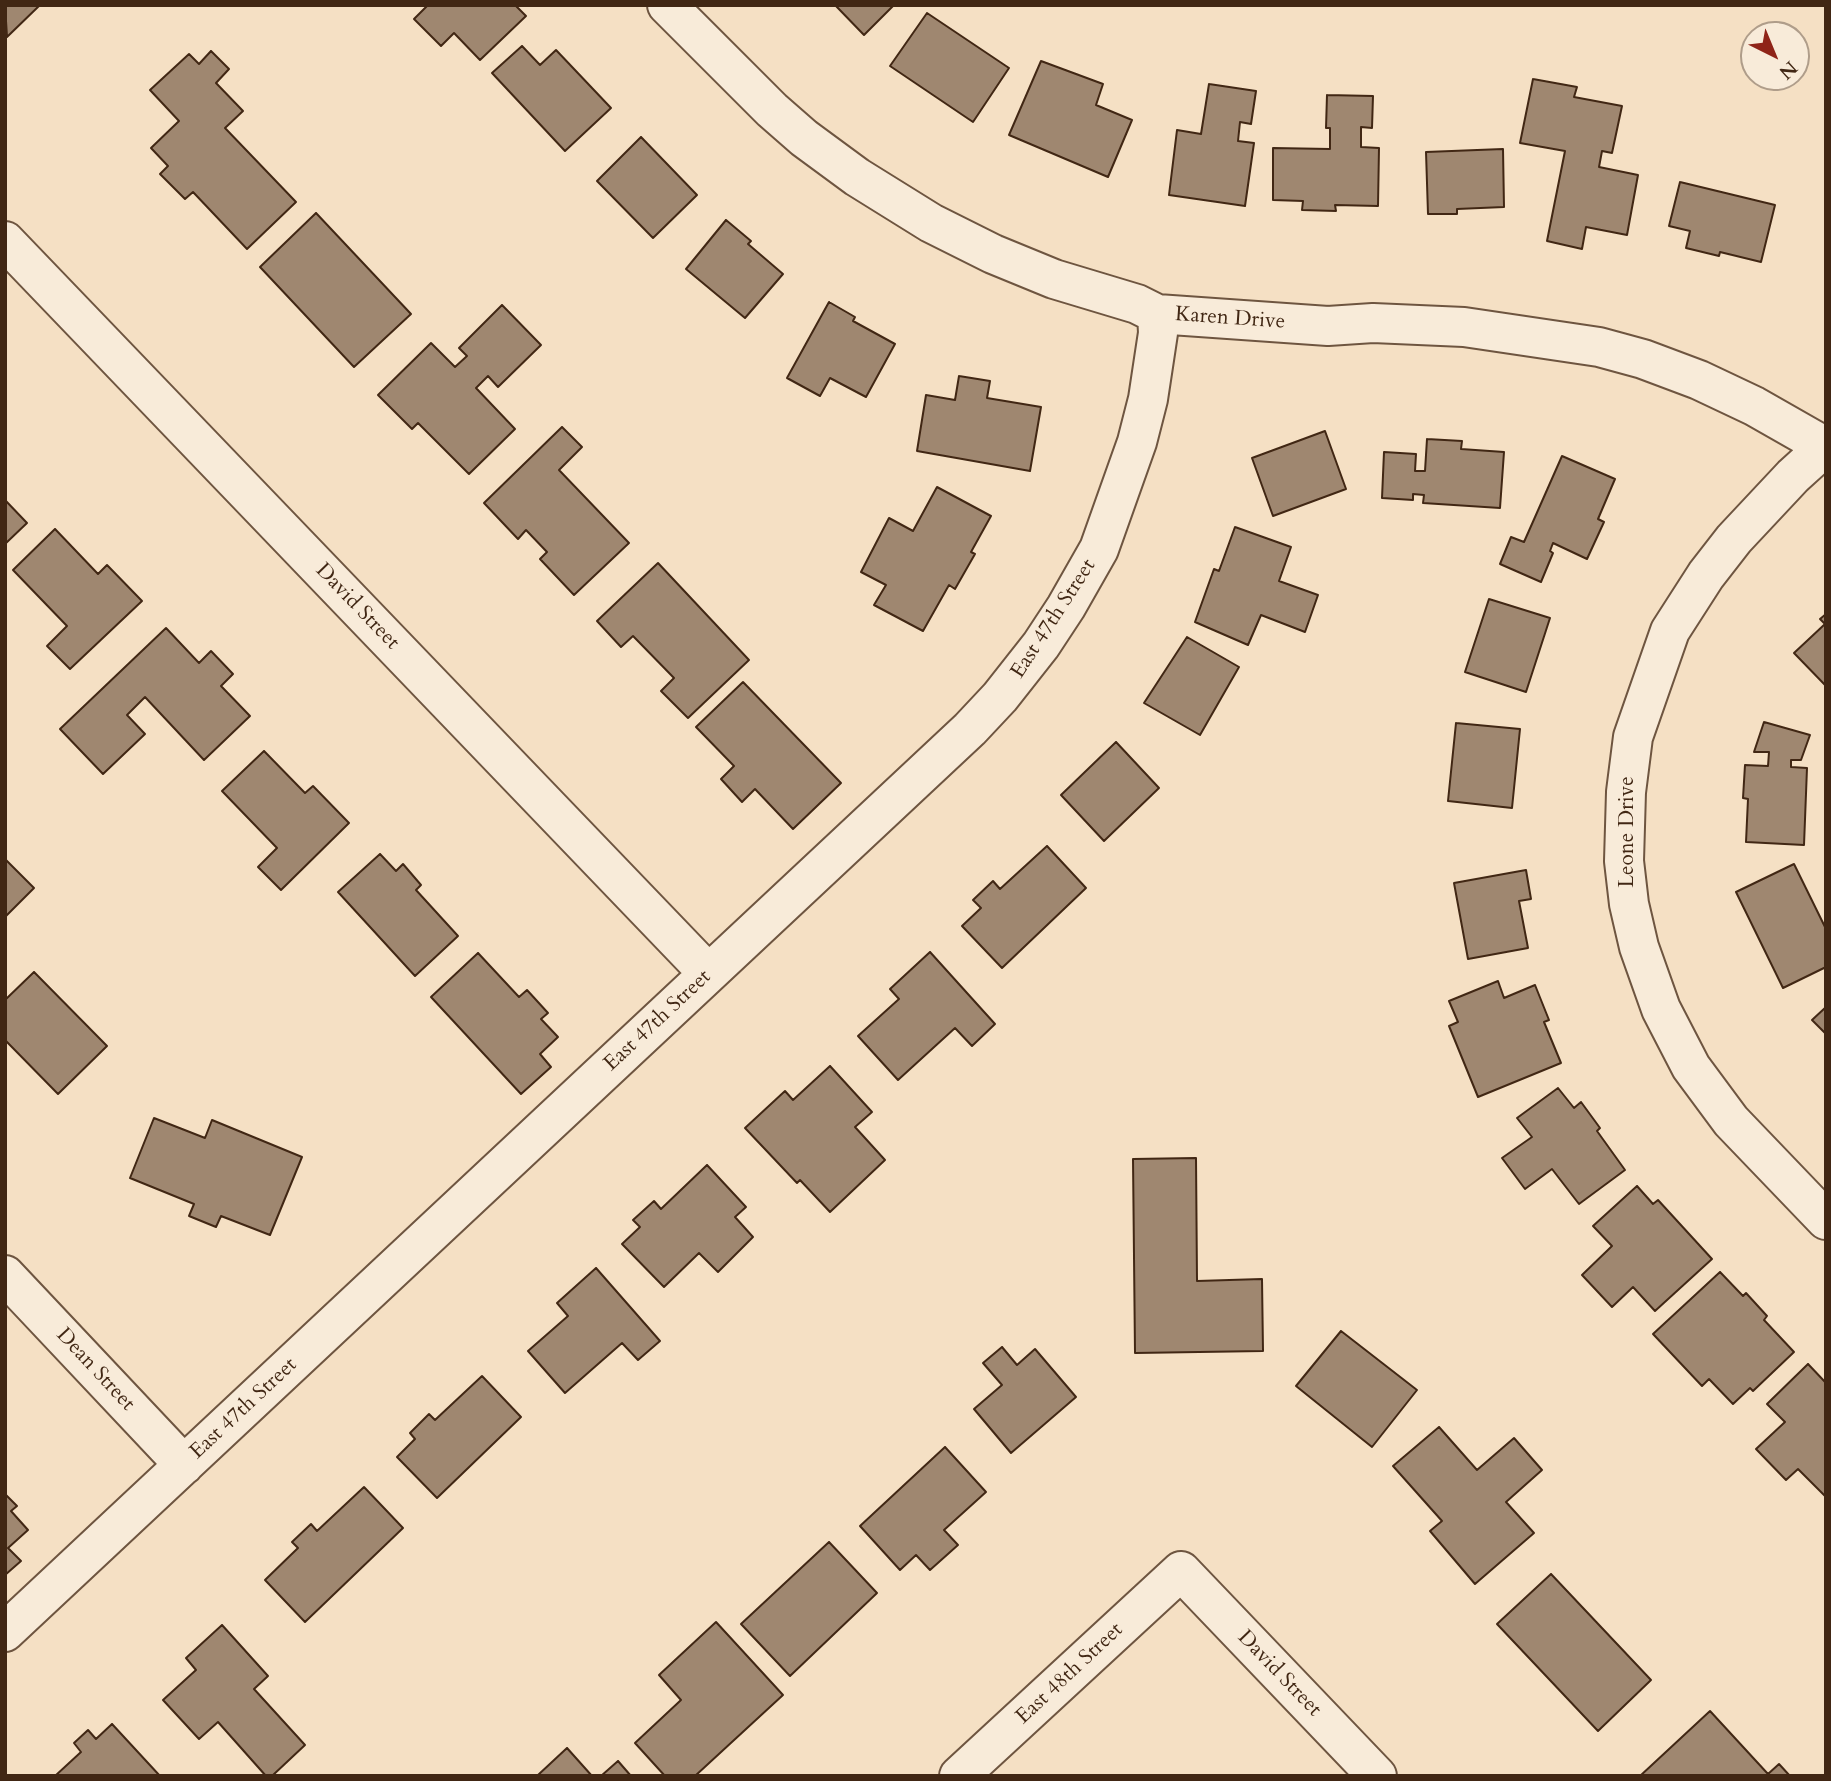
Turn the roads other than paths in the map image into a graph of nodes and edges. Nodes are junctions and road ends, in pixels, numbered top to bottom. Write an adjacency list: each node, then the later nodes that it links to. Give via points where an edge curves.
1 (667, 5): 3 (street, Karen Drive, via 772,110 822,152 893,201 993,254)
2 (5, 241): 5 (street, David Street)
3 (1157, 314): 4 (street, Karen Drive, via 1328,326 1464,327 1599,347 1699,380); 5 (street, East 47th Street, via 1148,399 1123,485 1099,549 1041,645 970,729)
4 (1825, 446): 6 (street, Leone Drive, via 1734,539 1670,631 1633,737 1624,861 1639,947 1670,1029 1691,1067 1731,1121)
5 (708, 974): 8 (street, East 47th Street)
6 (1826, 1220)
7 (5, 1275): 8 (street, Dean Street)
8 (184, 1465): 10 (street, East 47th Street)
9 (1181, 1571): 11 (street, East 48th Street); 12 (street, David Street)
10 (5, 1632)
11 (959, 1776)
12 (1377, 1776)

